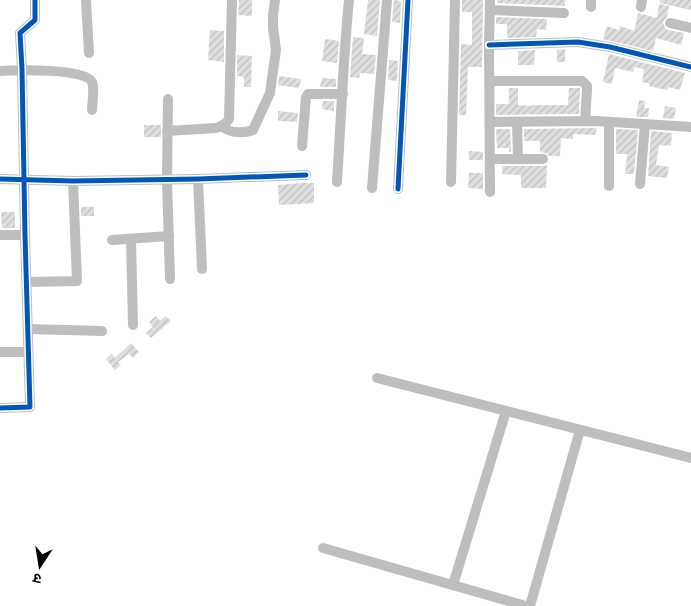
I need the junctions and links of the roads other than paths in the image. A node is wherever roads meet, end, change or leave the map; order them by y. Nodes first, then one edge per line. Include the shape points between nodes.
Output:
1 (34, 0) edge
2 (86, 0) edge
3 (232, 0) edge
4 (275, 0) edge
5 (349, 0) edge
6 (387, 0) edge
7 (408, 0) edge
8 (455, 0) edge
9 (490, 5) edge
10 (564, 13) dead end
11 (670, 23) dead end
12 (691, 28) edge
13 (489, 45) junction
14 (89, 53) dead end
15 (691, 66) edge
16 (22, 70) junction
17 (0, 71) edge
18 (490, 81) junction
19 (343, 94) junction
20 (168, 100) dead end
21 (92, 110) dead end
22 (585, 121) junction
23 (490, 122) junction
24 (516, 122) junction
25 (609, 122) junction
26 (645, 124) junction
27 (222, 126) junction
28 (691, 127) edge
29 (167, 131) junction
30 (302, 146) dead end
31 (490, 159) junction
32 (518, 159) junction
33 (543, 159) dead end
34 (306, 174) dead end
35 (0, 179) edge
36 (24, 179) junction
37 (198, 179) junction
38 (167, 180) junction
39 (73, 181) junction
40 (336, 182) dead end
41 (451, 182) dead end
42 (640, 184) dead end
43 (609, 186) dead end
44 (372, 188) dead end
45 (398, 188) dead end
46 (490, 192) dead end
47 (0, 235) edge
48 (24, 235) junction
49 (169, 236) junction
50 (131, 239) junction
51 (112, 240) dead end
52 (202, 269) dead end
53 (170, 279) dead end
54 (27, 282) junction
55 (133, 325) dead end
56 (28, 329) junction
57 (102, 330) dead end
58 (0, 352) edge
59 (28, 352) junction
60 (377, 378) dead end
61 (0, 408) edge
62 (506, 410) junction
63 (580, 430) junction
64 (691, 458) edge
65 (323, 548) dead end
66 (454, 585) junction
67 (528, 606) edge

1 - 16 street via 35,20 20,33
2 - 14 street
3 - 27 street via 229,119
4 - 27 street via 273,27 276,50 270,92 265,104 250,132 232,132
5 - 19 street
6 - 44 street
7 - 45 street
8 - 41 street
9 - 10 street
9 - 13 street
11 - 12 street
13 - 15 street via 578,42
13 - 18 street
16 - 17 street
16 - 21 street via 75,73 89,78 93,87
16 - 36 street
18 - 22 street via 582,81 587,86
18 - 23 street
19 - 30 street via 308,94
19 - 40 street
20 - 29 street
22 - 24 street
22 - 25 street
23 - 24 street
23 - 31 street
24 - 32 street
25 - 26 street
25 - 43 street
26 - 28 street
26 - 42 street
27 - 29 street
29 - 38 street
31 - 32 street
31 - 46 street
32 - 33 street
34 - 37 street
35 - 36 street
36 - 39 street
36 - 48 street
37 - 38 street
37 - 52 street
38 - 39 street
38 - 49 street
39 - 54 street via 77,281
47 - 48 street
48 - 54 street
49 - 50 street
49 - 53 street
50 - 51 street
50 - 55 street
54 - 56 street
56 - 57 street
56 - 59 street
58 - 59 street
59 - 61 street via 30,407
60 - 62 street
62 - 63 street
62 - 66 street
63 - 64 street
63 - 67 street
65 - 66 street
66 - 67 street

